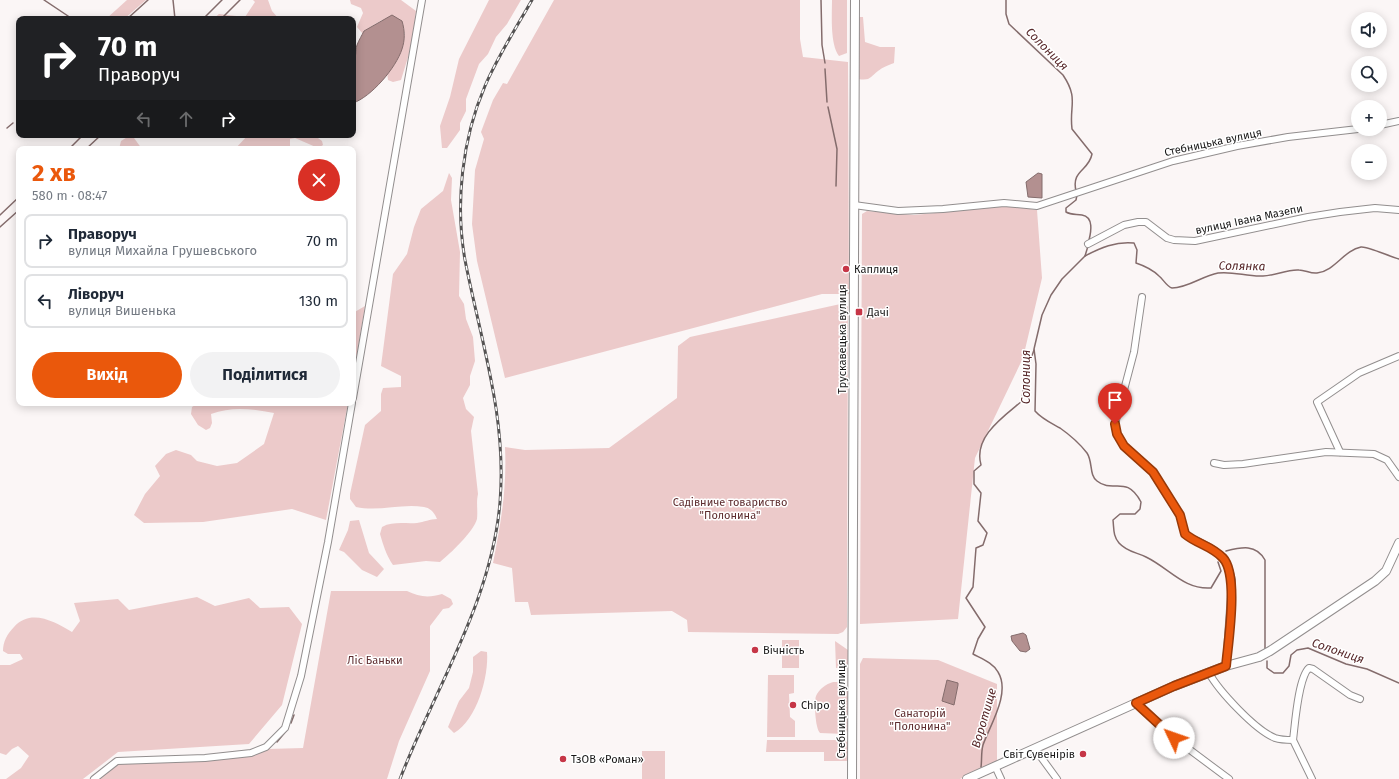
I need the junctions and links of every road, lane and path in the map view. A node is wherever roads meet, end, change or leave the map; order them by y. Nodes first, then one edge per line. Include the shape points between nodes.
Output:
1 (422, 0) edge
2 (855, 0) edge
3 (1399, 121) edge
4 (1387, 124) edge
5 (1351, 130) edge
6 (854, 205) junction
7 (1399, 210) edge
8 (1088, 244) dead end
9 (1142, 297) dead end
10 (1399, 356) edge
11 (356, 381) edge
12 (351, 406) edge
13 (1340, 452) junction
14 (1214, 463) dead end
15 (1399, 476) edge
16 (1399, 543) edge
17 (852, 638) joint
18 (1226, 666) junction
19 (1208, 673) junction
20 (1360, 699) dead end
21 (1136, 703) junction
22 (1293, 740) junction
23 (1035, 749) junction
24 (995, 766) junction
25 (94, 779) edge
26 (852, 779) edge
27 (967, 779) edge
28 (1001, 779) edge
29 (1057, 779) edge
30 (1229, 779) edge
31 (1312, 779) edge

1 - 11 street
2 - 6 street, Трускавецька вулиця
3 - 4 street
5 - 6 street, Стебницька вулиця via 1288,137 1173,161 1032,206 1004,203 898,211
6 - 17 street, Трускавецька вулиця
7 - 8 street, вулиця Івана Мазепи via 1375,208 1308,217 1195,241 1167,238 1146,222 1138,222
9 - 18 street via 1134,352 1115,424 1116,429 1128,451 1153,472 1180,515 1185,534 1210,547 1224,559 1229,569 1232,580
10 - 13 street via 1359,373 1317,402
12 - 25 street via 301,676 284,728 266,747 251,753 117,762
13 - 14 street via 1243,464
13 - 15 street via 1379,455 1387,460
16 - 18 street via 1386,571 1375,581 1270,651 1259,657
17 - 26 street, Стебницька вулиця
18 - 19 street
19 - 21 street
19 - 22 street via 1261,729 1276,738
20 - 22 street via 1309,668 1303,679 1296,707
21 - 23 street
21 - 30 street via 1174,738
22 - 31 street
23 - 24 street
23 - 29 street
24 - 27 street
24 - 28 street

